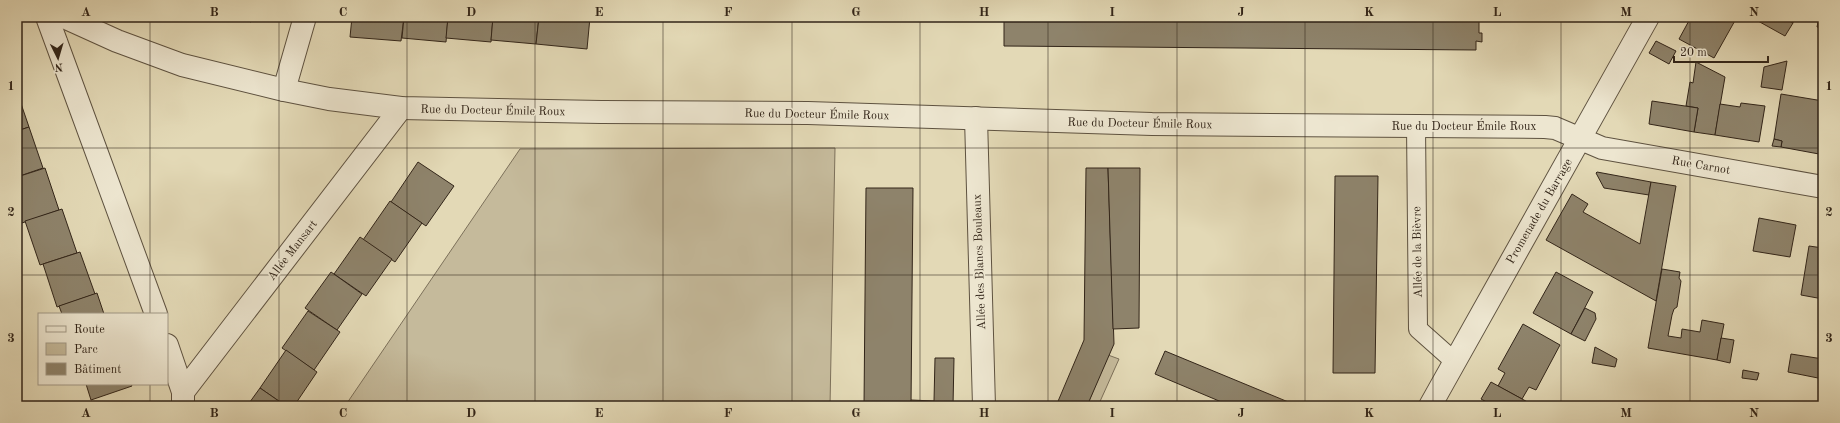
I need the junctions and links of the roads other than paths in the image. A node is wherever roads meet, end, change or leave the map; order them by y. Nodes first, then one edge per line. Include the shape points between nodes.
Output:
1 (47, 17) edge
2 (64, 17) edge
3 (305, 17) edge
4 (1648, 17) edge
5 (284, 90) junction
6 (401, 108) junction
7 (976, 118) junction
8 (1416, 126) junction
9 (1581, 138) junction
10 (1823, 187) edge
11 (156, 313) edge
12 (168, 348) edge
13 (1454, 361) junction
14 (183, 399) edge
15 (984, 406) edge
16 (1430, 406) edge

1 - 11 street
2 - 5 street, Rue du Docteur Émile Roux via 117,42 182,65
3 - 5 street
4 - 9 street, Promenade du Barrage
5 - 6 street, Rue du Docteur Émile Roux via 329,99
6 - 7 street, Rue du Docteur Émile Roux via 808,113
6 - 14 street, Allée Mansart
7 - 8 street, Rue du Docteur Émile Roux via 1152,124
7 - 15 street, Allée des Blancs Bouleaux
8 - 9 street, Rue du Docteur Émile Roux via 1545,127
8 - 13 lane, Allée de la Bièvre via 1418,329
9 - 10 street, Rue Carnot via 1602,148
9 - 13 street, Promenade du Barrage
12 - 14 street, Allée Mansart
13 - 16 street, Promenade du Barrage

